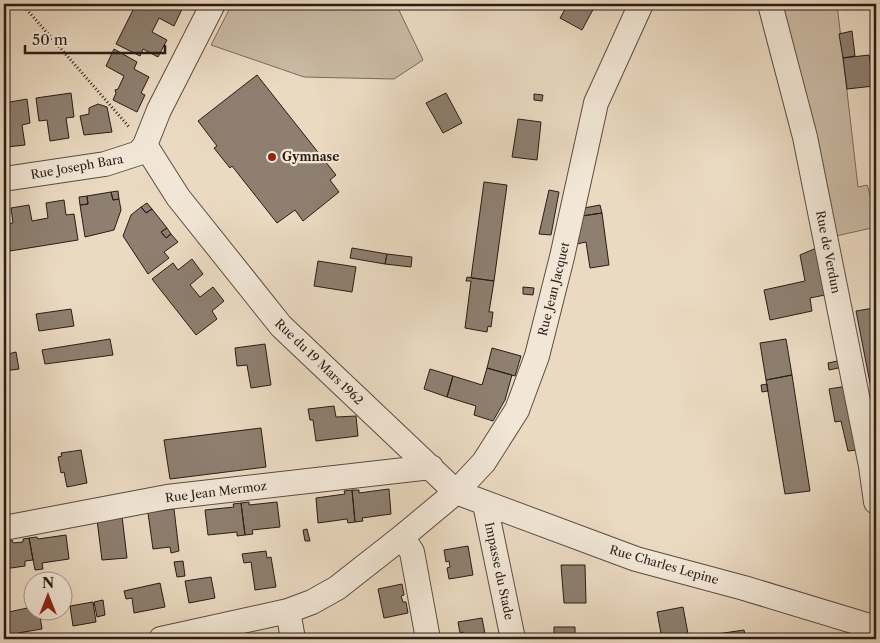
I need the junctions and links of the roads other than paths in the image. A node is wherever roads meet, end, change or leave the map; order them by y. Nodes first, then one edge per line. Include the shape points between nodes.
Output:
1 (213, 4) edge
2 (641, 4) edge
3 (770, 4) edge
4 (145, 145) junction
5 (4, 179) edge
6 (431, 467) junction
7 (456, 492) junction
8 (876, 502) edge
9 (485, 504) junction
10 (4, 528) edge
11 (402, 537) junction
12 (288, 611) junction
13 (876, 628) edge
14 (168, 638) edge
15 (293, 639) edge
16 (428, 639) edge
17 (513, 639) edge

1 - 4 street
2 - 7 street, Rue Jean Jacquet via 596,103 562,257 529,379 516,410 495,445
3 - 8 street, Rue de Verdun via 805,137
4 - 5 street, Rue Joseph Bara via 130,158
4 - 6 street, Rue du 19 Mars 1962 via 178,197 281,326
6 - 7 street, Rue du 19 Mars 1962
6 - 10 street, Rue Jean Mermoz via 167,498
7 - 9 street, Rue Charles Lepine
7 - 11 street, Rue Jean Jacquet
9 - 13 street, Rue Charles Lepine via 636,559
9 - 17 street, Impasse du Stade
11 - 12 street, Rue Jean Jacquet via 337,588
11 - 16 street via 412,552
12 - 14 street, Rue Jean Jacquet
12 - 15 street

